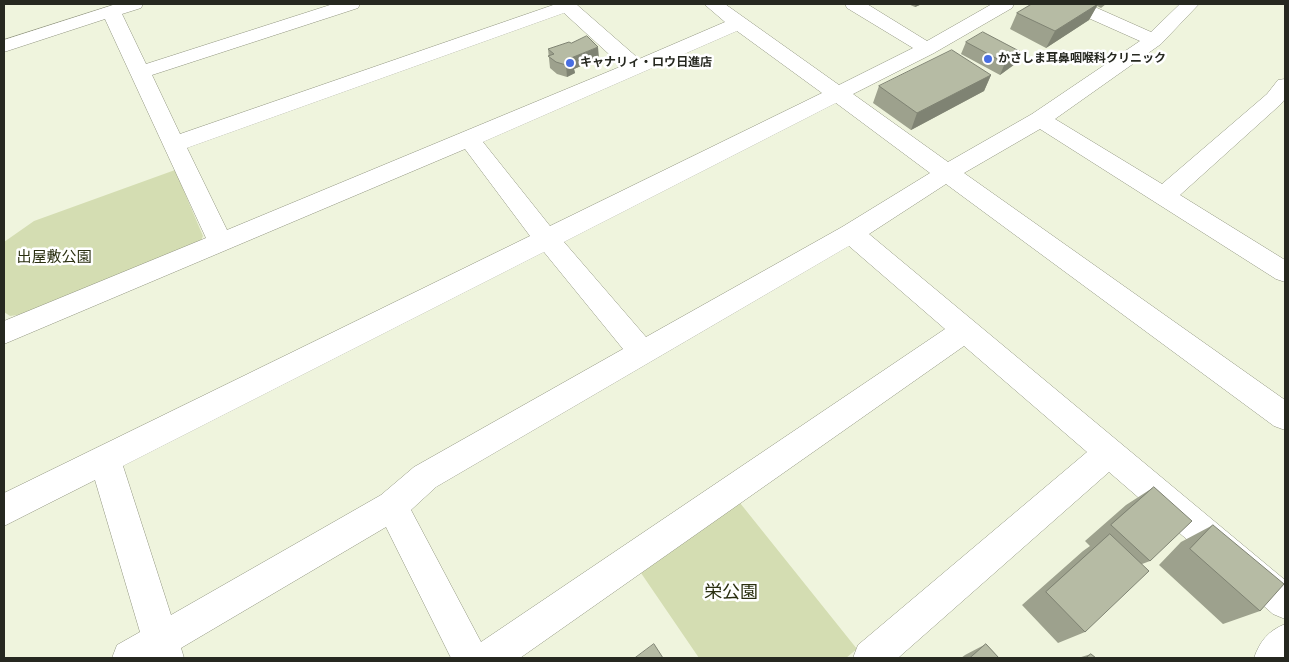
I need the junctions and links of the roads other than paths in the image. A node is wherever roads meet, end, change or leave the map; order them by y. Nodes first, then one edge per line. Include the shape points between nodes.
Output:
1 (134, 4) edge
2 (351, 4) edge
3 (714, 4) edge
4 (854, 4) edge
5 (1005, 4) edge
6 (1073, 4) edge
7 (1190, 4) edge
8 (566, 5) edge
9 (111, 10) junction
10 (739, 24) junction
11 (1154, 40) junction
12 (4, 46) edge
13 (927, 49) junction
14 (636, 67) junction
15 (141, 72) junction
16 (1285, 85) edge
17 (839, 93) junction
18 (1040, 119) junction
19 (469, 139) junction
20 (175, 144) junction
21 (947, 173) junction
22 (1164, 196) junction
23 (851, 233) junction
24 (546, 240) junction
25 (220, 242) junction
26 (1285, 272) edge
27 (965, 330) junction
28 (4, 333) edge
29 (642, 352) junction
30 (1285, 417) edge
31 (1110, 452) junction
32 (105, 460) junction
33 (392, 506) junction
34 (4, 510) edge
35 (1285, 602) edge
36 (1285, 642) edge
37 (164, 649) edge
38 (130, 658) edge
39 (470, 658) edge
40 (489, 658) edge
41 (871, 658) edge
42 (1272, 658) edge

1 - 9 street
2 - 15 street
3 - 10 street
4 - 13 street
5 - 13 street
6 - 11 street
7 - 11 street
8 - 14 street
8 - 20 street
9 - 12 street
9 - 15 street
10 - 14 street
10 - 17 street
11 - 18 street
13 - 17 street
14 - 19 street
15 - 20 street
16 - 22 street via 1274,99
17 - 21 street
17 - 24 street
18 - 21 street
18 - 22 street
19 - 24 street
19 - 25 street
20 - 25 street
21 - 23 street
21 - 30 street
22 - 26 street
23 - 27 street
23 - 29 street
24 - 29 street
24 - 32 street
25 - 28 street
27 - 31 street
27 - 40 street
29 - 33 street via 426,478
31 - 35 street
31 - 41 street
32 - 34 street
32 - 37 street
33 - 37 street
33 - 39 street
36 - 42 street
37 - 38 street

